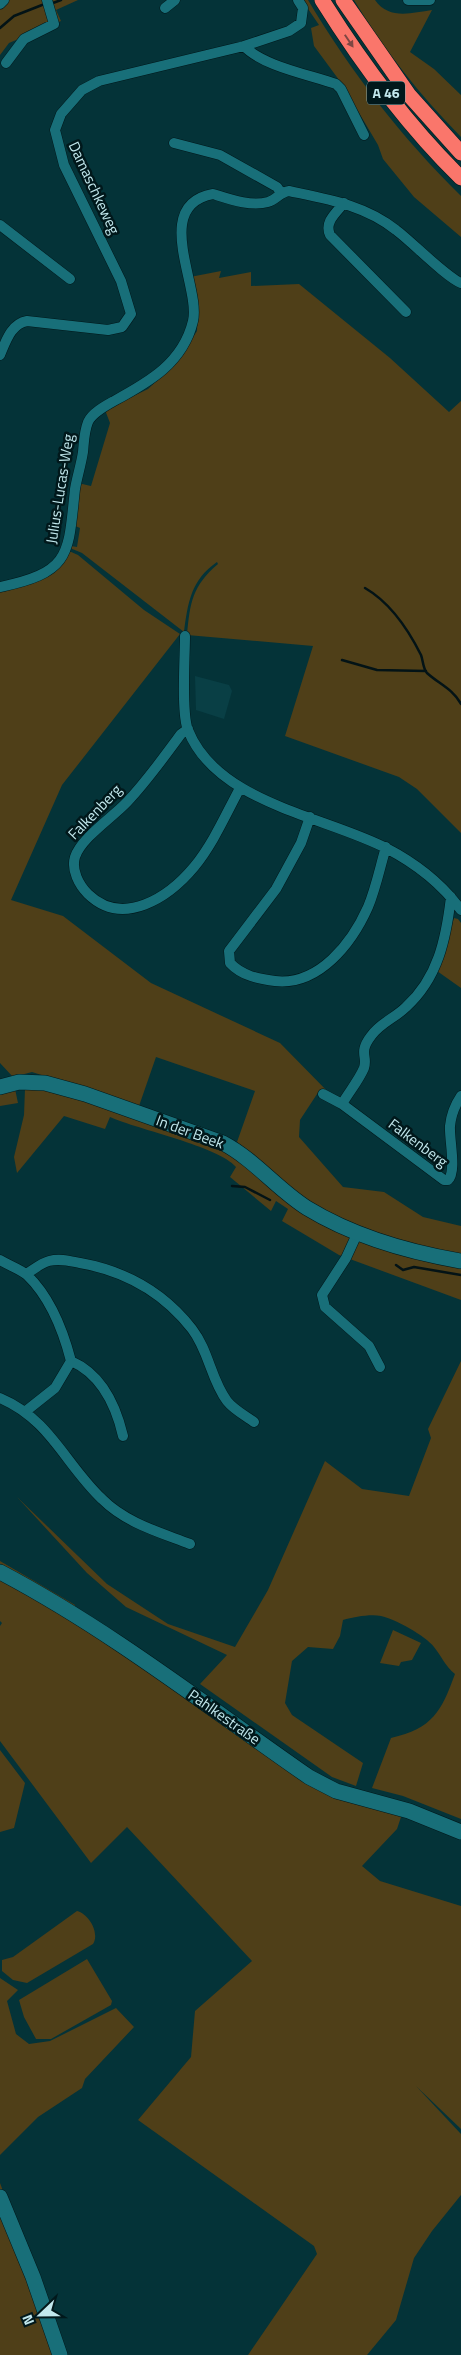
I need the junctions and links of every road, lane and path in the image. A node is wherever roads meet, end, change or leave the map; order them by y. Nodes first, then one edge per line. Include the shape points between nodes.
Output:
1 (4, 0) edge
2 (47, 0) edge
3 (175, 0) edge
4 (298, 0) edge
5 (322, 0) edge
6 (343, 0) edge
7 (408, 0) edge
8 (430, 0) edge
9 (0, 4) edge
10 (165, 8) dead end
11 (244, 46) junction
12 (6, 63) dead end
13 (364, 135) dead end
14 (174, 142) dead end
15 (461, 153) edge
16 (461, 178) edge
17 (281, 194) junction
18 (344, 202) junction
19 (0, 225) edge
20 (70, 279) dead end
21 (461, 283) edge
22 (406, 312) dead end
23 (0, 354) edge
24 (0, 587) edge
25 (185, 636) dead end
26 (188, 729) junction
27 (240, 788) junction
28 (310, 817) junction
29 (386, 847) junction
30 (452, 897) junction
31 (461, 910) edge
32 (0, 1087) edge
33 (323, 1094) dead end
34 (461, 1096) edge
35 (342, 1104) junction
36 (357, 1234) junction
37 (0, 1260) edge
38 (461, 1261) edge
39 (26, 1274) junction
40 (71, 1361) junction
41 (380, 1367) dead end
42 (0, 1398) edge
43 (26, 1411) junction
44 (254, 1422) dead end
45 (123, 1436) dead end
46 (190, 1544) dead end
47 (0, 1572) edge
48 (461, 1832) edge
49 (0, 2197) edge
50 (60, 2355) edge

1 - 9 street
2 - 12 street via 54,24 24,39
3 - 10 street
4 - 11 street, Damaschkeweg via 304,15 296,28
5 -> 16 highway, A 46 via 370,72
6 - 15 highway, A 46 via 409,95
7 - 8 street
11 - 13 street via 271,62 336,84
11 - 23 street, Damaschkeweg via 99,81 82,90 66,106 55,130 59,152 121,280 131,314 122,327 108,330 20,322
14 - 17 street via 220,155 277,187
17 - 18 street, Julius-Lucas-Weg via 289,191
17 - 24 street, Julius-Lucas-Weg via 259,203 207,195 187,211 181,228 184,264 195,310 189,336 177,356 152,380 90,418 75,487 71,534 63,556 38,576
18 - 21 street, Julius-Lucas-Weg via 395,229
18 - 22 street via 328,223 330,235
19 - 20 street
25 - 26 street
26 - 27 street via 212,765
26 - 27 street, Falkenberg via 127,802 77,852 74,869 86,892 102,905 117,910 137,907 170,890 195,866
27 - 28 street
28 - 29 street
28 - 29 street via 301,843 276,889 229,950 230,963 244,974 292,982 309,977 332,958 346,944 368,906
29 - 30 street via 416,866
30 - 31 street
30 - 35 street via 444,945 435,968 415,999 375,1030 363,1049 365,1066
32 - 36 street, In der Beek via 19,1082 45,1083 223,1143 240,1152 307,1207
33 - 35 street, Falkenberg
34 - 35 street, Falkenberg via 450,1122 452,1174 448,1180 439,1178
36 - 38 street, In der Beek
36 - 41 street via 323,1293 322,1301 369,1346
37 - 39 street
39 - 40 street via 55,1314
39 - 44 street via 48,1261 62,1260 121,1274 146,1287 193,1330 221,1392 229,1403
40 - 43 street via 55,1388
40 - 45 street via 81,1365 100,1383 119,1418
42 - 43 street
43 - 46 street via 41,1424 82,1477 116,1512 134,1523
47 - 48 street, Pahlkestraße via 134,1652 309,1777 336,1791 409,1811
49 - 50 street

